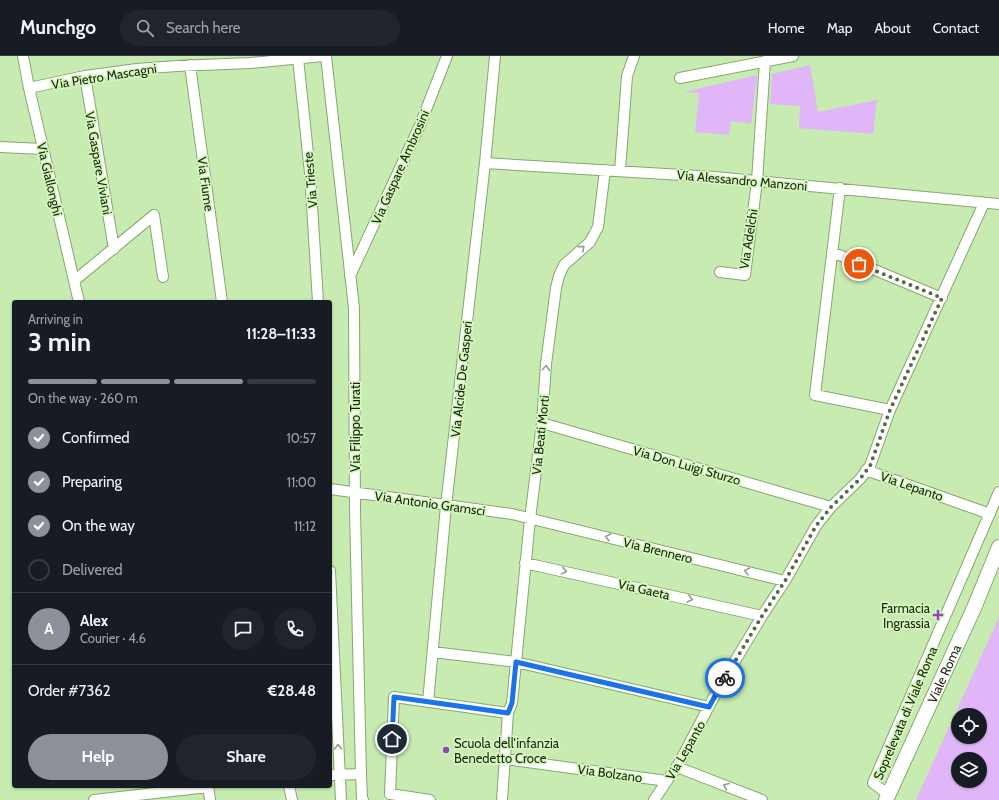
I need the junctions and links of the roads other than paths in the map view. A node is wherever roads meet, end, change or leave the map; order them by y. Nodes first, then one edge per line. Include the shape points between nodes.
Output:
1 (23, 56) edge
2 (323, 56) edge
3 (326, 56) edge
4 (447, 56) edge
5 (495, 56) edge
6 (634, 56) edge
7 (793, 56) edge
8 (298, 58) junction
9 (213, 60) edge
10 (765, 61) junction
11 (190, 65) junction
12 (85, 76) junction
13 (680, 78) dead end
14 (29, 88) junction
15 (0, 147) edge
16 (43, 149) junction
17 (485, 163) junction
18 (605, 170) junction
19 (620, 171) junction
20 (757, 181) junction
21 (840, 188) junction
22 (984, 203) junction
23 (999, 204) edge
24 (114, 250) junction
25 (832, 252) junction
26 (720, 272) dead end
27 (350, 276) junction
28 (163, 277) dead end
29 (74, 282) junction
30 (942, 298) junction
31 (78, 300) edge
32 (222, 300) edge
33 (318, 300) edge
34 (890, 410) junction
35 (542, 423) junction
36 (866, 470) junction
37 (332, 489) edge
38 (999, 492) edge
39 (356, 493) junction
40 (446, 506) junction
41 (831, 507) junction
42 (990, 514) junction
43 (530, 518) junction
44 (999, 548) edge
45 (525, 563) junction
46 (785, 581) junction
47 (762, 616) junction
48 (433, 652) junction
49 (516, 662) junction
50 (332, 673) edge
51 (428, 702) junction
52 (709, 707) junction
53 (508, 713) junction
54 (505, 759) junction
55 (677, 767) junction
56 (361, 774) junction
57 (334, 775) edge
58 (667, 781) junction
59 (190, 788) edge
60 (208, 788) edge
61 (289, 788) edge
62 (138, 794) edge
63 (888, 797) edge
64 (94, 800) edge
65 (210, 800) edge
66 (292, 800) edge
67 (340, 800) edge
68 (363, 800) edge
69 (430, 800) edge
70 (502, 800) edge
71 (654, 800) edge
72 (762, 800) edge

1 - 14 street, Via Giallonghi
2 - 8 street, Via Pietro Mascagni
3 - 27 street, Via Filippo Turati
4 - 27 street, Via Gaspare Ambrosini via 420,125
5 - 17 street, Via Alcide De Gasperi
6 - 19 street via 627,76
7 - 10 street
8 - 9 street, Via Pietro Mascagni via 251,64
8 - 33 street, Via Trieste via 311,180
9 - 11 street, Via Pietro Mascagni
10 - 13 street
10 - 20 street
11 - 12 street, Via Pietro Mascagni
11 - 32 street, Via Fiume
12 - 14 street, Via Pietro Mascagni
12 - 24 street, Via Gaspare Viviani
14 - 16 street, Via Giallonghi
15 - 16 street
16 - 29 street, Via Giallonghi
17 - 18 street, Via Alessandro Manzoni
17 - 40 street, Via Alcide De Gasperi
18 - 19 street, Via Alessandro Manzoni
35 -> 18 street, Via Beati Morti via 546,364 559,276 569,260 590,242 598,227
19 - 20 street, Via Alessandro Manzoni
20 - 21 street, Via Alessandro Manzoni
20 - 26 street, Via Adelchi via 745,275
21 - 22 street, Via Alessandro Manzoni
21 - 25 street
22 - 23 street, Via Alessandro Manzoni
22 - 30 street
24 - 28 street via 154,215
24 - 29 street
25 - 30 street
25 - 34 street via 815,395
27 - 39 street, Via Filippo Turati via 354,308
29 - 31 street, Via Giallonghi
30 - 34 street
34 - 36 street via 870,466
35 - 41 street, Via Don Luigi Sturzo
35 - 43 street, Via Beati Morti
36 - 41 street, Via Lepanto
36 - 42 street, Via Lepanto
37 - 39 street, Via Antonio Gramsci
38 - 42 street, Soprelevata di Viale Roma
39 - 40 street, Via Antonio Gramsci
39 - 56 street, Via Filippo Turati
40 - 43 street, Via Antonio Gramsci
40 - 48 street, Via Alcide De Gasperi
41 - 46 street, Via Lepanto via 816,526
42 - 63 street, Soprelevata di Viale Roma via 874,783
43 - 45 street, Via Beati Morti
46 -> 43 street, Via Brennero
44 - 63 main road, Viale Roma
45 -> 47 street, Via Gaeta
45 - 49 street, Via Beati Morti
46 - 47 street, Via Lepanto
47 - 52 street, Via Lepanto
48 - 49 street
48 - 51 street, Via Alcide De Gasperi
49 - 52 street
49 - 53 street, Via Beati Morti via 512,703
57 -> 50 street
51 - 53 street
51 - 69 street via 394,697 390,794
52 - 55 street, Via Lepanto
53 - 54 street, Via Beati Morti
54 - 58 street, Via Bolzano
54 - 70 street, Via Beati Morti
55 - 58 street, Via Lepanto
72 -> 55 street
56 - 57 street
56 - 68 street, Via Filippo Turati
57 - 67 street
58 - 71 street, Via Lepanto
59 - 62 street
60 - 65 street
61 - 66 street
62 - 64 street

